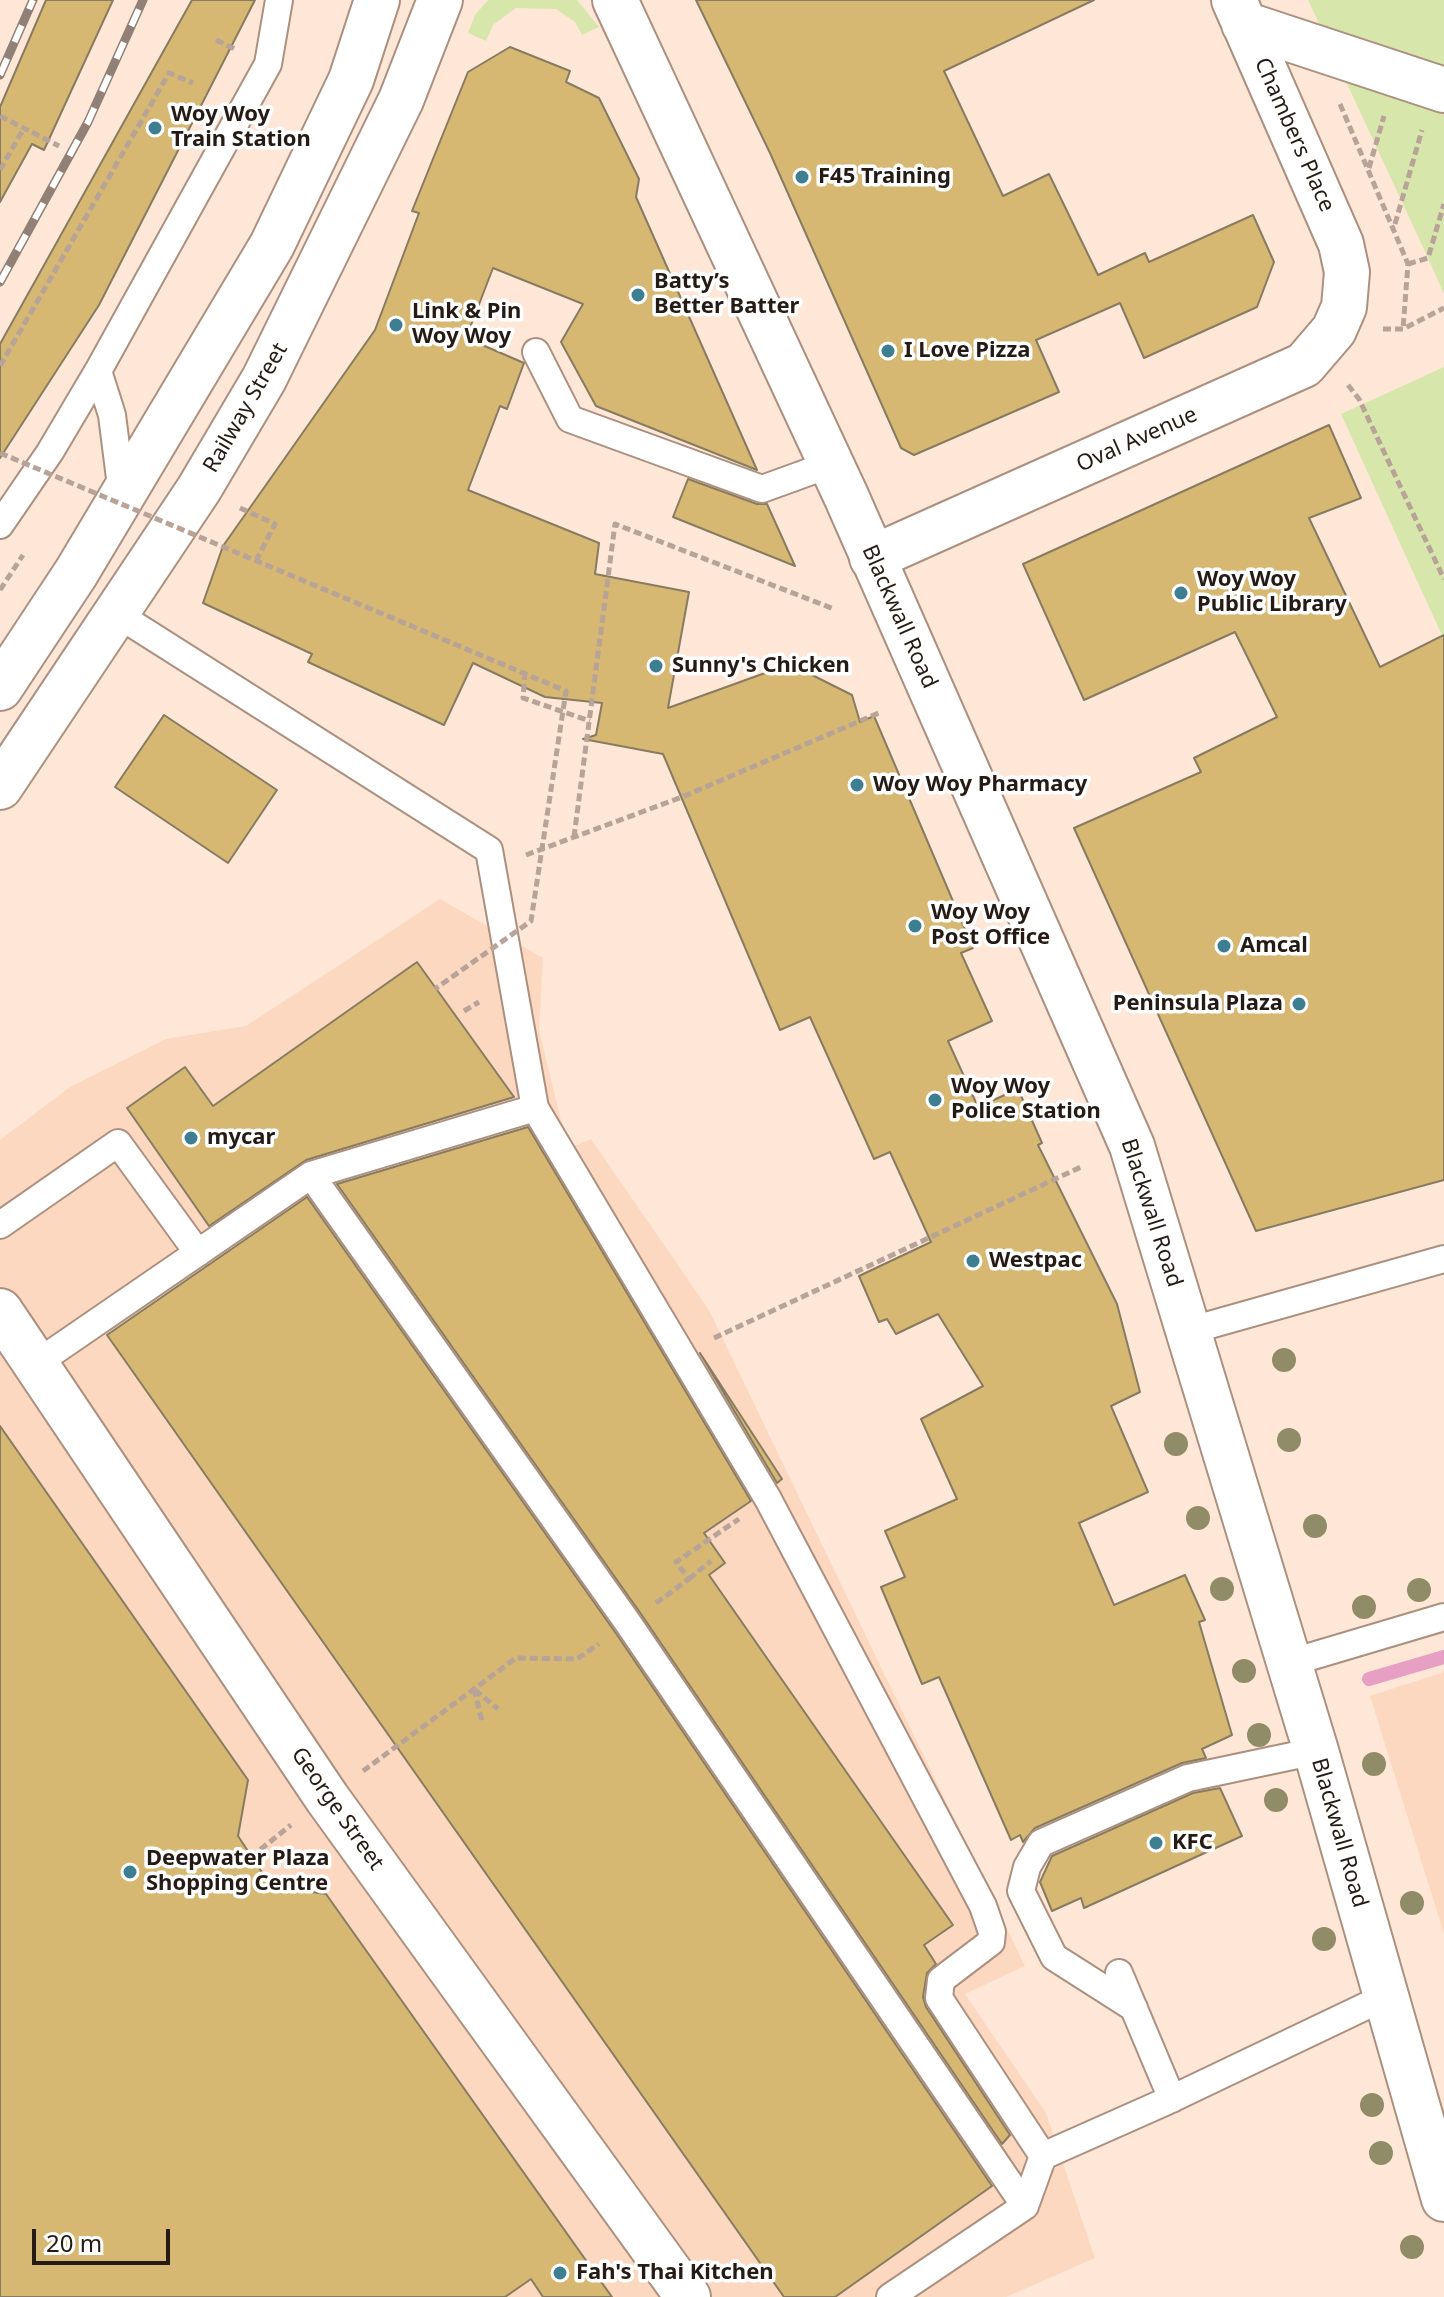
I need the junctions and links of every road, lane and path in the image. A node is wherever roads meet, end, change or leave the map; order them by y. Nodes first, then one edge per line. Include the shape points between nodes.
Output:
1 (279, 0) edge
2 (377, 0) edge
3 (619, 3) edge
4 (442, 4) edge
5 (1239, 12) edge
6 (1315, 47) junction
7 (193, 83) dead end
8 (1439, 89) edge
9 (0, 116) edge
10 (24, 128) junction
11 (59, 146) dead end
12 (0, 170) edge
13 (1444, 204) edge
14 (1394, 225) junction
15 (1408, 264) junction
16 (1444, 308) edge
17 (1403, 329) junction
18 (1328, 339) junction
19 (536, 352) dead end
20 (0, 366) edge
21 (98, 371) junction
22 (0, 453) edge
23 (831, 464) junction
24 (122, 494) junction
25 (239, 508) dead end
26 (0, 525) edge
27 (872, 558) junction
28 (257, 559) junction
29 (1444, 579) edge
30 (834, 609) dead end
31 (117, 614) junction
32 (525, 672) junction
33 (0, 688) edge
34 (881, 712) dead end
35 (590, 721) junction
36 (0, 787) edge
37 (574, 837) junction
38 (493, 868) junction
39 (435, 989) dead end
40 (535, 1108) junction
41 (1081, 1167) dead end
42 (311, 1175) junction
43 (0, 1225) edge
44 (198, 1253) junction
45 (1444, 1259) edge
46 (0, 1311) edge
47 (1188, 1331) junction
48 (685, 1354) junction
49 (37, 1363) junction
50 (768, 1499) junction
51 (711, 1561) dead end
52 (689, 1579) junction
53 (1444, 1617) edge
54 (628, 1623) junction
55 (1289, 1663) junction
56 (474, 1689) junction
57 (498, 1709) dead end
58 (482, 1721) dead end
59 (1316, 1751) junction
60 (327, 1798) junction
61 (251, 1857) dead end
62 (1119, 1973) dead end
63 (1385, 1997) junction
64 (1134, 2008) junction
65 (1172, 2099) junction
66 (1043, 2156) junction
67 (1444, 2199) edge
68 (1025, 2206) junction
69 (688, 2297) edge
70 (890, 2297) edge

1 - 21 lane via 268,64
2 - 24 street via 351,80 272,245
3 - 23 street, Blackwall Road
4 - 31 street, Railway Street via 271,366
5 - 6 street
5 - 18 street, Chambers Place via 1329,209 1347,272 1344,307
6 - 8 street
6 - 14 path
7 - 20 path via 169,73
8 - 14 path
9 - 10 path
10 - 11 path
10 - 12 path
13 - 15 path via 1428,258
14 - 15 path
15 - 17 path
16 - 17 path
17 - 18 path
18 - 27 street, Oval Avenue via 1304,365
18 - 29 path
19 - 23 lane via 570,419 762,489
21 - 24 lane via 112,415
21 - 26 lane
22 - 28 path, bridge
23 - 27 street, Blackwall Road
24 - 33 street
25 - 28 path via 275,524
27 - 47 street, Blackwall Road via 1132,1146
28 - 32 path, bridge
30 - 35 path via 615,524
31 - 36 street, Railway Street
31 - 38 lane via 489,850
32 - 35 path via 523,698
32 - 39 path, bridge via 566,691 531,921
34 - 37 path
35 - 37 path
37 - 38 path
38 - 40 lane
40 - 42 lane
40 - 48 lane
41 - 48 path
42 - 44 lane
42 - 54 lane
43 - 44 lane via 118,1143
44 - 49 lane
45 - 47 lane
46 - 49 street, George Street
47 - 55 street, Blackwall Road
48 - 50 lane
49 - 60 street, George Street
50 - 52 path via 676,1562
50 - 66 lane via 989,1920 991,1942 941,1980 939,1998
51 - 52 path
52 - 54 path
53 - 55 lane
54 - 56 path via 577,1659 516,1658
54 - 68 lane
55 - 59 street, Blackwall Road
56 - 57 path
56 - 58 path
56 - 60 path
59 - 63 street, Blackwall Road
59 - 64 lane via 1188,1778 1041,1843 1021,1891 1054,1957
60 - 61 path
60 - 69 street, George Street
62 - 64 lane
63 - 65 lane
63 - 67 street, Blackwall Road
64 - 65 lane
65 - 66 lane
66 - 68 lane
68 - 70 lane

